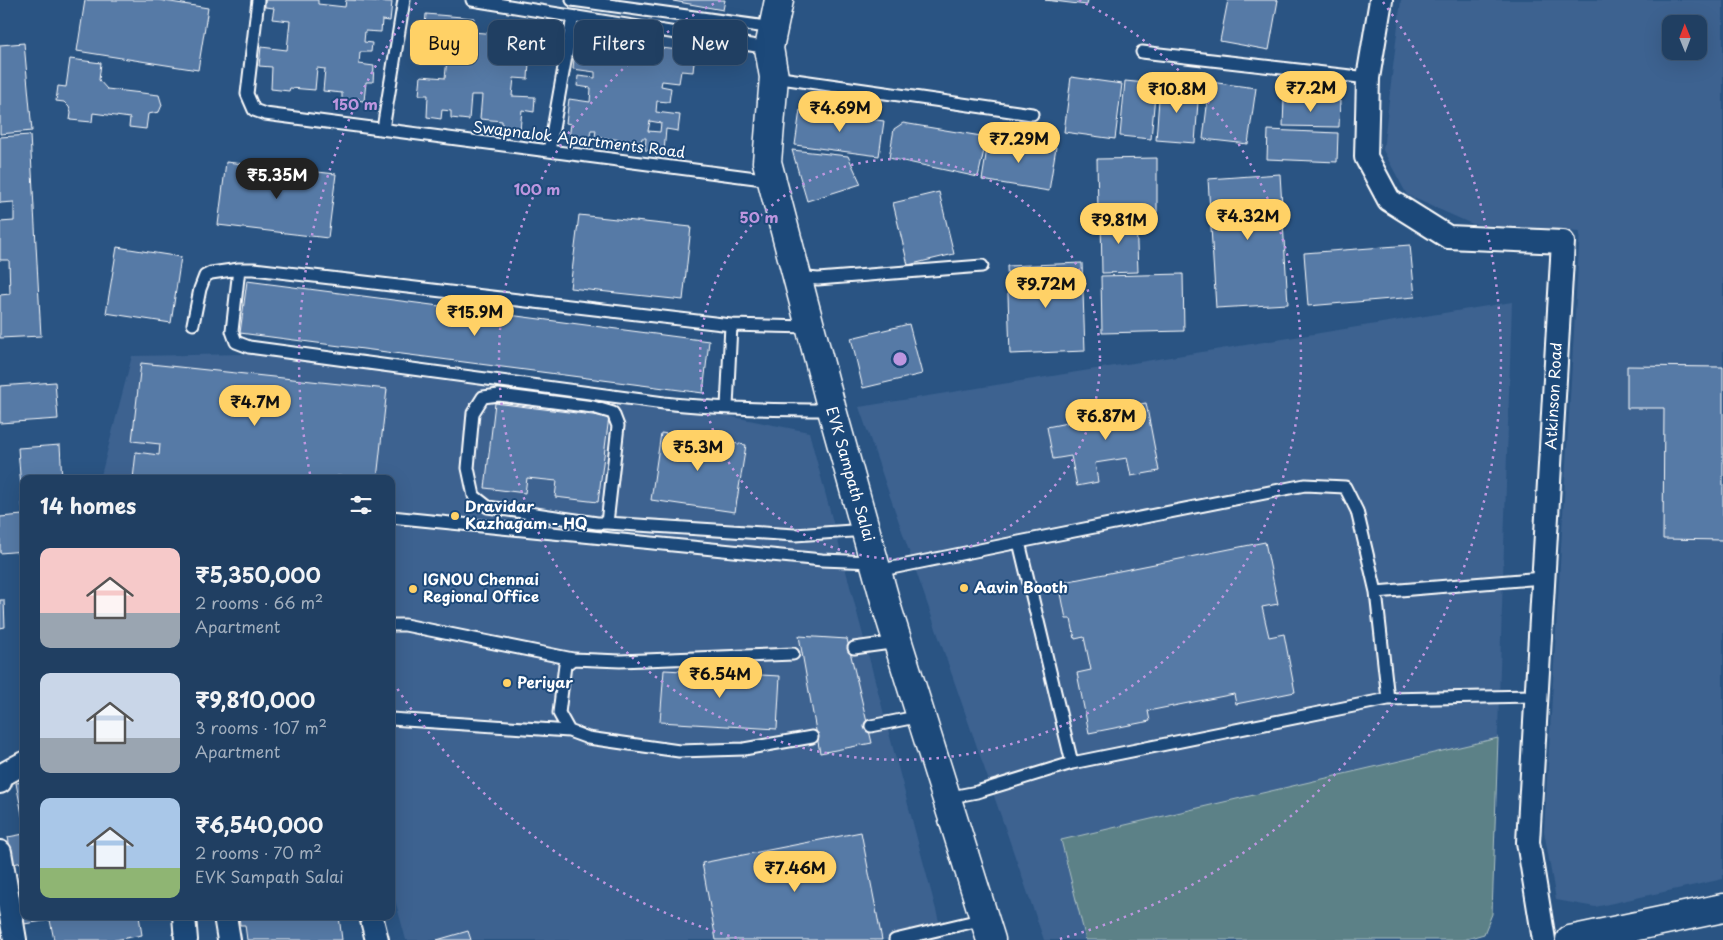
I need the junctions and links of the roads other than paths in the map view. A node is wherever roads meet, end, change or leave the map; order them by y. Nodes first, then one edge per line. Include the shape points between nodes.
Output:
1 (258, 0) edge
2 (404, 0) edge
3 (472, 0) edge
4 (572, 0) edge
5 (780, 0) edge
6 (1381, 0) edge
7 (574, 16) junction
8 (771, 38) junction
9 (1142, 52) dead end
10 (774, 77) junction
11 (1368, 78) junction
12 (1032, 114) dead end
13 (382, 129) junction
14 (549, 151) junction
15 (771, 180) junction
16 (982, 266) dead end
17 (239, 269) junction
18 (798, 277) junction
19 (194, 324) dead end
20 (731, 325) junction
21 (811, 328) junction
22 (727, 407) junction
23 (832, 410) junction
24 (395, 517) edge
25 (607, 523) junction
26 (866, 530) junction
27 (1019, 542) junction
28 (876, 566) junction
29 (1543, 578) junction
30 (1376, 592) junction
31 (395, 625) edge
32 (898, 642) junction
33 (854, 648) dead end
34 (793, 654) dead end
35 (573, 659) junction
36 (1537, 696) junction
37 (1388, 700) junction
38 (921, 716) junction
39 (395, 719) edge
40 (871, 726) dead end
41 (569, 731) junction
42 (812, 737) dead end
43 (1072, 764) junction
44 (20, 765) edge
45 (0, 782) edge
46 (946, 798) junction
47 (0, 852) edge
48 (1723, 908) edge
49 (184, 920) edge
50 (226, 920) edge
51 (372, 920) edge
52 (987, 929) edge
53 (15, 940) edge
54 (186, 940) edge
55 (229, 940) edge
56 (377, 940) edge
57 (895, 940) edge
58 (1544, 940) edge
59 (1570, 940) edge

1 - 13 lane, Swapnalok Apartments Road via 247,94 254,110
2 - 13 lane
3 - 7 lane
4 - 8 lane
5 - 8 street, EVK Sampath Salai
6 - 11 street, Atkinson Road
7 - 8 lane
7 - 14 lane
8 - 10 street, EVK Sampath Salai
9 - 11 lane
10 - 12 lane
10 - 15 street, EVK Sampath Salai via 767,162
11 - 29 street, Atkinson Road via 1366,157 1389,200 1448,238 1563,242
13 - 14 lane, Swapnalok Apartments Road
14 - 15 lane, Swapnalok Apartments Road
15 - 18 street, EVK Sampath Salai
16 - 18 lane via 818,279
17 - 19 lane via 205,276
17 - 20 lane via 254,268
17 - 22 lane via 232,330 236,342 249,347 664,403
18 - 21 street, EVK Sampath Salai
20 - 21 lane
20 - 22 lane
21 - 23 street, EVK Sampath Salai
22 - 23 lane
23 - 26 street, EVK Sampath Salai
24 - 28 lane
25 - 25 lane via 488,507 474,496 468,468 474,413 483,398 499,394 612,412 618,426
25 - 26 lane via 794,535
26 - 28 street, EVK Sampath Salai
27 - 28 lane
27 - 30 lane via 1306,485 1345,488 1357,511
27 - 43 lane
28 - 32 street, EVK Sampath Salai
29 - 30 lane
29 - 36 street, Atkinson Road
30 - 37 lane
31 - 35 lane
32 - 33 lane
32 - 38 street, EVK Sampath Salai
34 - 35 lane via 620,661
35 - 41 lane via 565,665 559,713
36 - 37 lane
36 - 58 street, Atkinson Road via 1528,842
37 - 43 lane
38 - 40 lane
38 - 46 street, EVK Sampath Salai
39 - 41 lane
41 - 42 lane via 588,738 679,751 744,749
43 - 46 lane
44 - 45 street via 2,775
46 - 52 street, EVK Sampath Salai
47 - 53 street
48 - 59 street
49 - 54 street
50 - 55 street
51 - 56 street
52 - 57 lane

